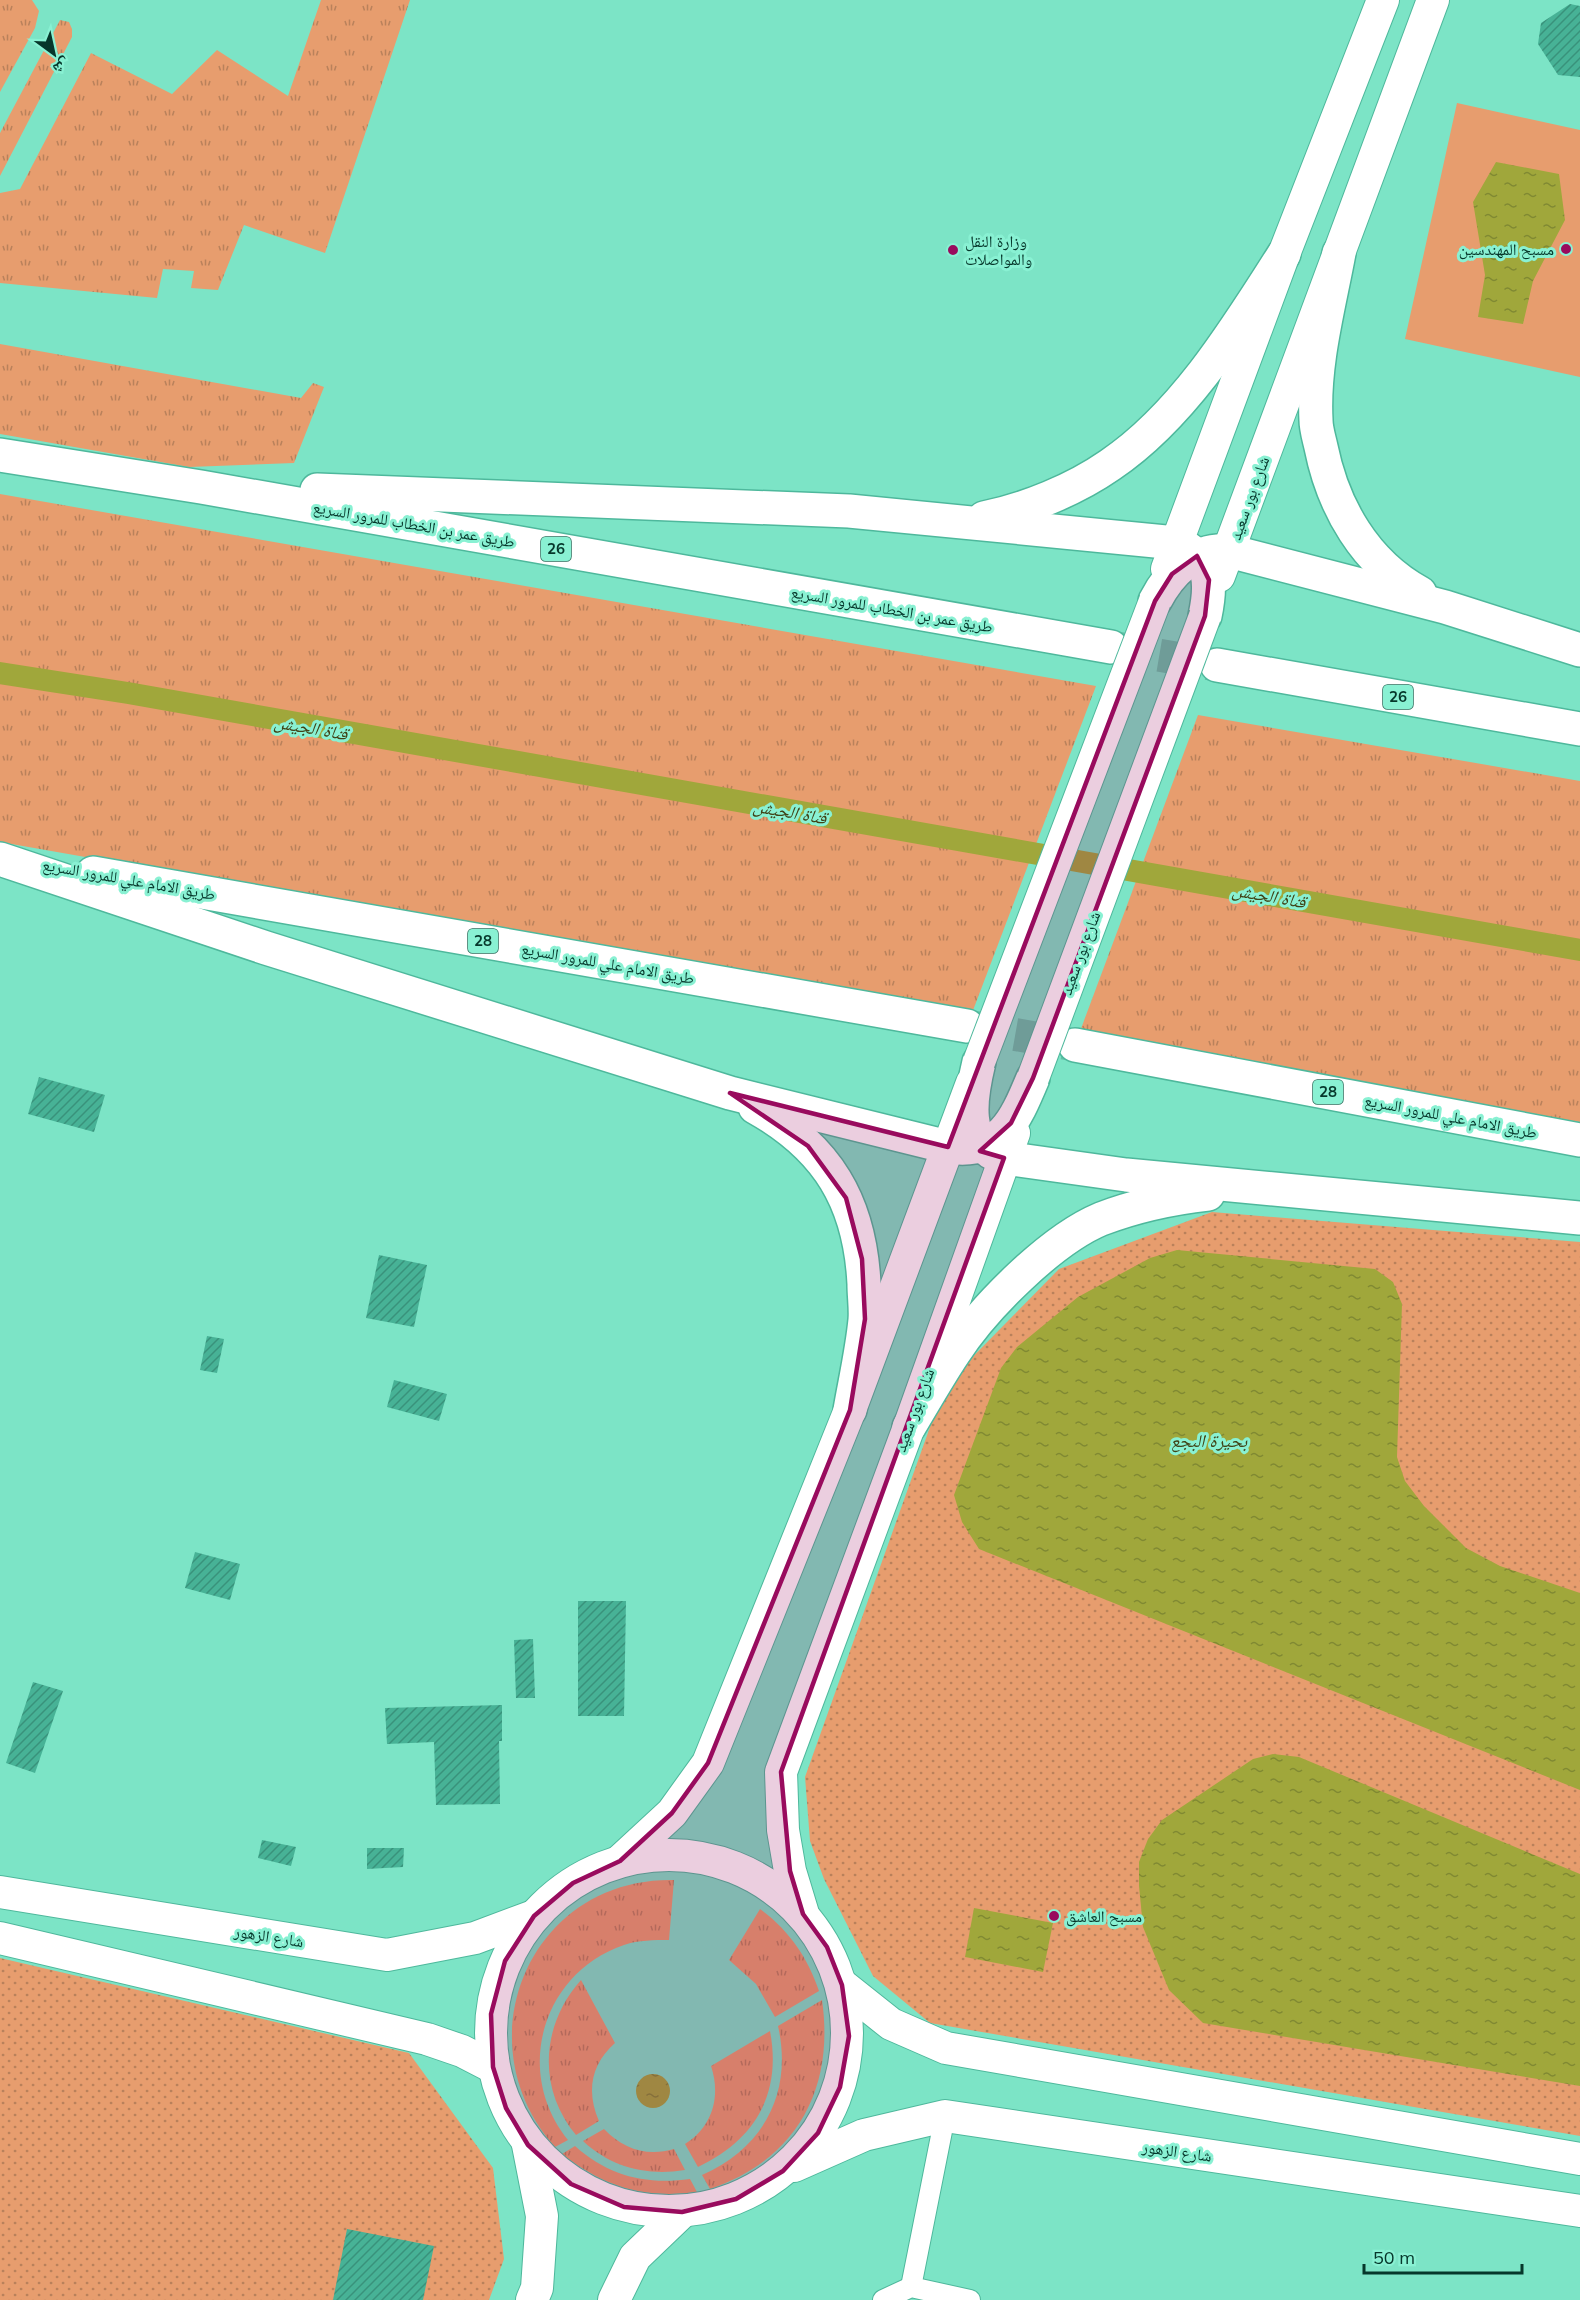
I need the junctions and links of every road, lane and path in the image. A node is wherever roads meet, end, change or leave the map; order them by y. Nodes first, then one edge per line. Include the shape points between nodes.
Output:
1 (1383, 0) edge
2 (1433, 0) edge
3 (1339, 253) junction
4 (1284, 254) junction
5 (0, 455) edge
6 (201, 487) junction
7 (965, 522) junction
8 (1197, 560) junction
9 (1155, 601) joint
10 (1445, 607) junction
11 (1204, 616) joint
12 (1111, 647) tunnel mouth
13 (1580, 650) edge
14 (1217, 665) tunnel mouth
15 (1580, 729) edge
16 (0, 857) edge
17 (967, 1026) tunnel mouth
18 (1075, 1045) tunnel mouth
19 (980, 1062) joint
20 (1033, 1078) joint
21 (730, 1093) junction
22 (983, 1140) junction
23 (1580, 1140) edge
24 (1254, 1188) junction
25 (1580, 1218) edge
26 (850, 1410) junction
27 (909, 1427) junction
28 (620, 1861) junction
29 (0, 1892) edge
30 (803, 1914) junction
31 (534, 1916) junction
32 (0, 1938) edge
33 (842, 1985) junction
34 (493, 2067) junction
35 (945, 2116) junction
36 (528, 2145) junction
37 (1580, 2159) edge
38 (783, 2171) junction
39 (1580, 2211) edge
40 (682, 2212) junction
41 (911, 2287) junction
42 (532, 2300) edge
43 (614, 2300) edge
44 (883, 2300) edge
45 (970, 2300) edge

1 - 4 main road
2 - 3 main road, شارع بور سعيد
3 - 8 main road, شارع بور سعيد
3 - 10 highway via 1318,369 1316,421 1331,487 1347,521 1376,561 1406,585
4 - 7 highway via 1204,370 1143,438 1110,465 1076,485 1002,514
4 - 8 main road
5 - 6 highway, طريق عمر بن الخطاب للمرور السريع / 26
6 - 7 highway via 849,511
6 - 12 highway, طريق عمر بن الخطاب للمرور السريع / 26
7 - 8 highway
8 - 9 highway via 1168,579
8 - 10 highway
8 - 11 highway via 1209,588
9 - 19 main road, bridge
10 - 13 highway
11 - 20 main road, شارع بور سعيد, bridge
14 - 15 highway, 26
16 - 17 highway, طريق الامام علي للمرور السريع / 28
16 - 21 highway via 266,948
18 - 23 highway, طريق الامام علي للمرور السريع / 28
19 - 22 highway via 972,1104
20 - 22 highway via 1016,1116
21 - 22 highway
21 - 26 highway via 768,1114 808,1146 831,1172 846,1198 862,1259 865,1319
22 - 24 highway via 1126,1175
22 - 26 main road
22 - 27 main road, شارع بور سعيد
24 - 25 highway
24 - 27 highway via 1143,1206 1100,1220 1055,1247 987,1310 954,1352
26 - 28 main road via 708,1763 672,1813
27 - 30 main road, شارع بور سعيد via 781,1772 783,1830
28 - 30 main road via 670,1854 719,1861 765,1882
28 - 31 main road via 573,1882
29 - 31 main road, شارع الزهور via 387,1955 475,1938
30 - 33 main road via 827,1947
31 - 34 main road via 505,1961 491,2014
32 - 34 main road via 427,2039
33 - 37 main road via 891,2024 946,2048
33 - 38 main road via 849,2036 840,2087 818,2133
34 - 36 main road via 506,2108
35 - 38 main road, شارع الزهور via 864,2135
35 - 39 main road, شارع الزهور
35 - 41 street
36 - 40 main road via 571,2184 624,2207
36 - 42 main road via 542,2216 537,2288
38 - 40 main road via 736,2199
40 - 43 main road via 635,2257
41 - 44 street
41 - 45 street

